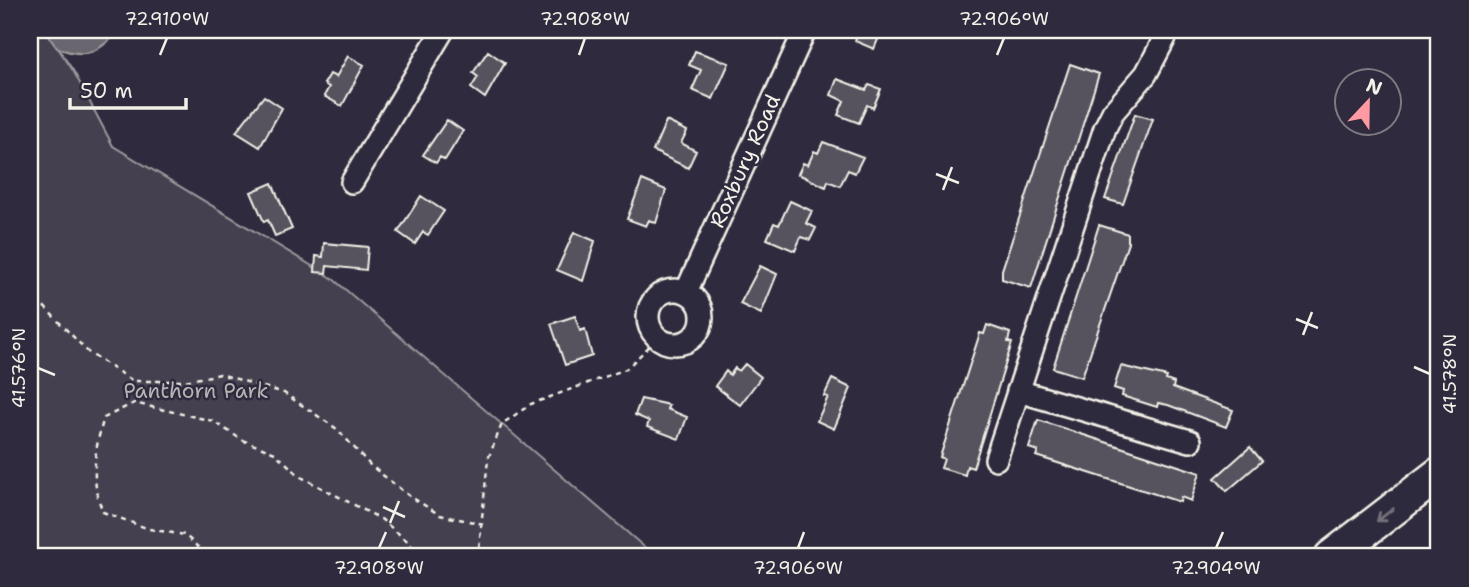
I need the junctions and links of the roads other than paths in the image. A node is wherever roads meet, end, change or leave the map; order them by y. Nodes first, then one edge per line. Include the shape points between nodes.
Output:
1 (443, 30) edge
2 (805, 30) edge
3 (1169, 30) edge
4 (352, 183) dead end
5 (686, 292) junction
6 (1018, 391) junction
7 (1191, 442) dead end
8 (996, 459) dead end
9 (1439, 474) edge
10 (1331, 557) edge

1 - 4 street
2 - 5 street, Roxbury Road
3 - 6 street via 1146,74 1105,128
5 - 5 street via 667,291 652,302 648,322 658,338 678,344 698,331 700,309
6 - 7 street
6 - 8 street
9 -> 10 highway

